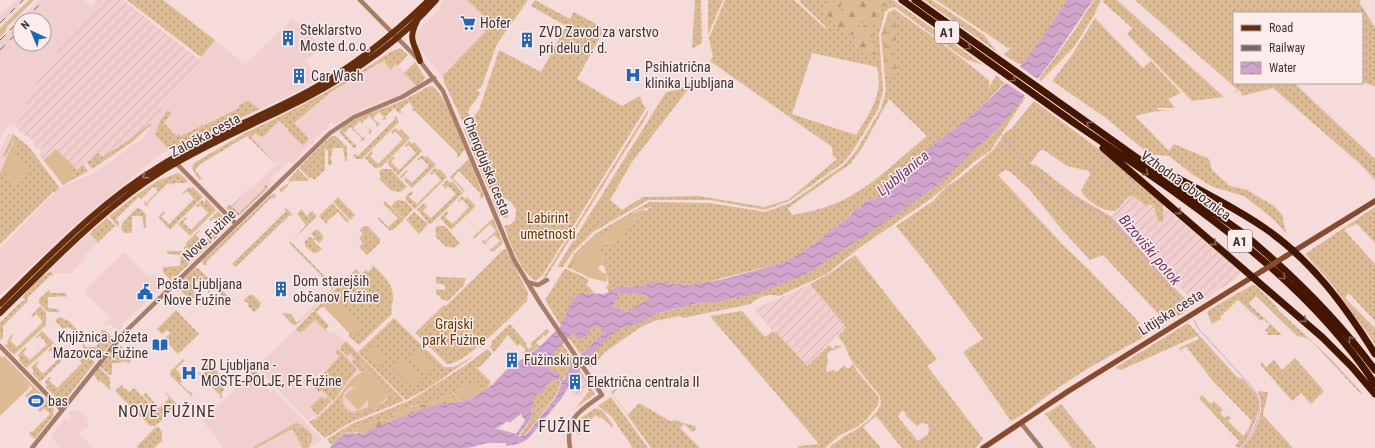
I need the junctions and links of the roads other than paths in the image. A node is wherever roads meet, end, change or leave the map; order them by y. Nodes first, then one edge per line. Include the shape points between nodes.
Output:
1 (360, 0) edge
2 (429, 0) edge
3 (436, 0) edge
4 (902, 0) edge
5 (915, 0) edge
6 (418, 19) junction
7 (394, 35) junction
8 (420, 61) junction
9 (994, 61) junction
10 (434, 78) junction
11 (1036, 91) junction
12 (1080, 126) junction
13 (1121, 146) junction
14 (174, 161) junction
15 (1375, 201) edge
16 (236, 224) junction
17 (1294, 251) junction
18 (1253, 276) junction
19 (547, 280) dead end
20 (527, 282) junction
21 (0, 304) edge
22 (0, 313) edge
23 (0, 346) edge
24 (1375, 354) edge
25 (1375, 370) edge
26 (1375, 384) edge
27 (1375, 394) edge
28 (62, 410) junction
29 (1021, 423) junction
30 (32, 448) edge
31 (570, 448) edge
32 (983, 448) edge
33 (1041, 448) edge

1 - 7 street, Chengdujska cesta
2 - 7 main road, Zaloška cesta
3 - 6 main road, Zaloška cesta
4 -> 9 highway, A1
5 - 9 highway, A1
6 - 7 main road, Zaloška cesta
6 - 8 main road via 412,31 412,40
7 - 8 street, Chengdujska cesta
7 - 14 main road, Zaloška cesta via 313,89
8 - 10 street, Chengdujska cesta
9 - 11 highway, A1
10 - 16 street, Nove Fužine via 406,96 359,114 338,126
10 - 20 street, Chengdujska cesta via 448,99 510,251
11 - 12 highway, Vzhodna obvoznica / A1
13 -> 11 highway, Vzhodna obvoznica / A1
12 -> 18 highway via 1088,137
12 -> 26 highway, Vzhodna obvoznica / A1 via 1236,237 1277,271 1332,328
13 - 17 highway via 1131,148 1156,166 1254,221
25 -> 13 highway, Vzhodna obvoznica / A1 via 1336,320 1282,266 1240,231
14 - 16 street
14 -> 21 main road, Zaloška cesta via 138,180 99,211
14 - 22 main road, Zaloška cesta via 103,214 66,246
15 - 17 main road, Litijska cesta
16 - 28 street, Nove Fužine via 123,334
17 - 18 main road, Litijska cesta, bridge
17 - 24 highway via 1333,292
18 -> 27 highway via 1328,342
18 - 29 main road, Litijska cesta
19 - 20 street via 538,285
20 - 31 street, Chengdujska cesta via 602,395 573,419
23 - 28 street
28 - 30 street, Nove Fužine
29 - 32 main road, Litijska cesta
29 - 33 street

